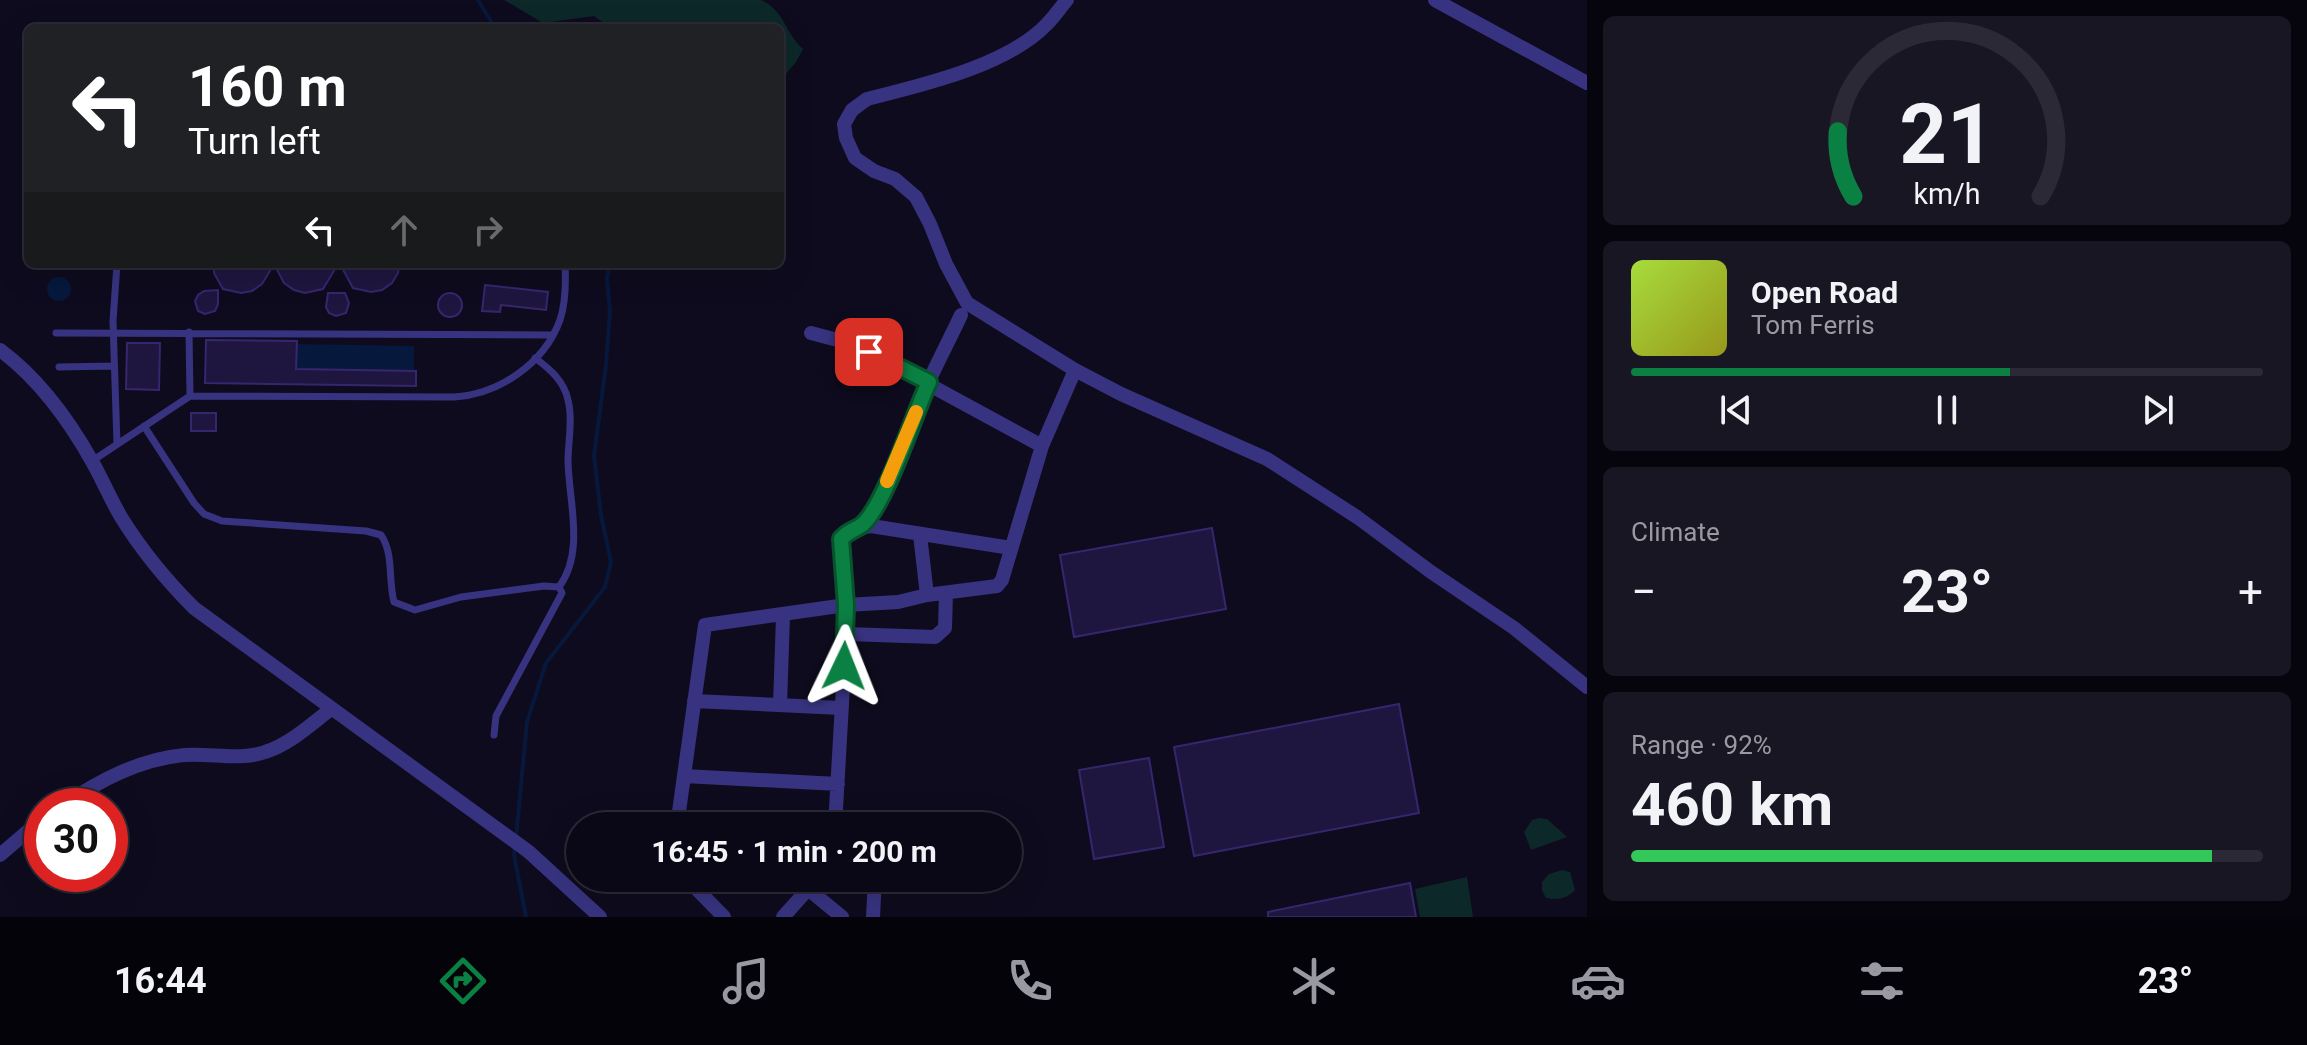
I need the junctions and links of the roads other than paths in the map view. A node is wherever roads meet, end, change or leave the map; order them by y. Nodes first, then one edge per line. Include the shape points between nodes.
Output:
1 (1067, 0) edge
2 (1435, 0) edge
3 (1587, 83) edge
4 (117, 268) edge
5 (565, 268) edge
6 (961, 315) dead end
7 (113, 332) junction
8 (189, 332) junction
9 (56, 333) dead end
10 (811, 333) dead end
11 (553, 335) junction
12 (0, 350) edge
13 (535, 358) junction
14 (114, 366) junction
15 (59, 367) dead end
16 (1075, 370) junction
17 (929, 382) junction
18 (190, 396) junction
19 (144, 426) junction
20 (117, 444) junction
21 (1042, 446) junction
22 (92, 461) junction
23 (861, 526) junction
24 (920, 535) junction
25 (1011, 548) junction
26 (559, 587) junction
27 (946, 593) junction
28 (927, 595) junction
29 (846, 605) junction
30 (783, 616) junction
31 (846, 634) junction
32 (1587, 687) edge
33 (694, 701) junction
34 (780, 705) junction
35 (841, 708) junction
36 (331, 709) junction
37 (494, 735) dead end
38 (684, 776) junction
39 (838, 784) junction
40 (88, 788) edge
41 (679, 812) edge
42 (836, 812) edge
43 (24, 834) edge
44 (0, 855) edge
45 (700, 892) edge
46 (805, 892) edge
47 (821, 892) edge
48 (874, 892) edge
49 (600, 917) edge
50 (724, 917) edge
51 (783, 917) edge
52 (842, 917) edge
53 (873, 917) edge

1 - 16 street via 1046,26 1015,49 979,67 867,99 844,124 855,158 916,197 963,299
2 - 3 street
4 - 7 lane
5 - 11 lane via 566,293
6 - 17 street
7 - 8 lane
7 - 9 lane
7 - 14 lane
8 - 11 lane
8 - 18 lane
10 - 17 street via 856,346
11 - 13 lane
12 - 22 street via 43,390
13 - 18 lane via 495,389 476,396
13 - 26 lane via 561,383 569,407 572,556
14 - 15 lane
14 - 20 lane
16 - 21 street
16 - 32 street via 1267,459 1514,628
17 - 21 street
17 - 23 street via 894,468
18 - 19 lane
19 - 20 lane
19 - 26 lane via 204,514 222,521 381,535 394,602 403,607 415,610 461,597
20 - 22 lane
21 - 25 street
22 - 36 street via 121,516 164,577 194,608
23 - 24 street
23 - 29 street via 841,539
24 - 25 street
24 - 28 street
25 - 27 street via 997,586
26 - 37 lane via 562,593 496,716
27 - 28 street
27 - 31 street via 945,628 935,637
28 - 29 street
29 - 30 street
29 - 31 street
30 - 33 street via 705,625
30 - 34 street
31 - 35 street
33 - 34 street
33 - 38 street
34 - 35 street
35 - 39 street
36 - 40 street via 261,754 162,758
36 - 49 street via 529,852
38 - 39 street
38 - 41 street
39 - 42 street
43 - 44 street
45 - 50 street
46 - 51 street
47 - 52 street
48 - 53 street

